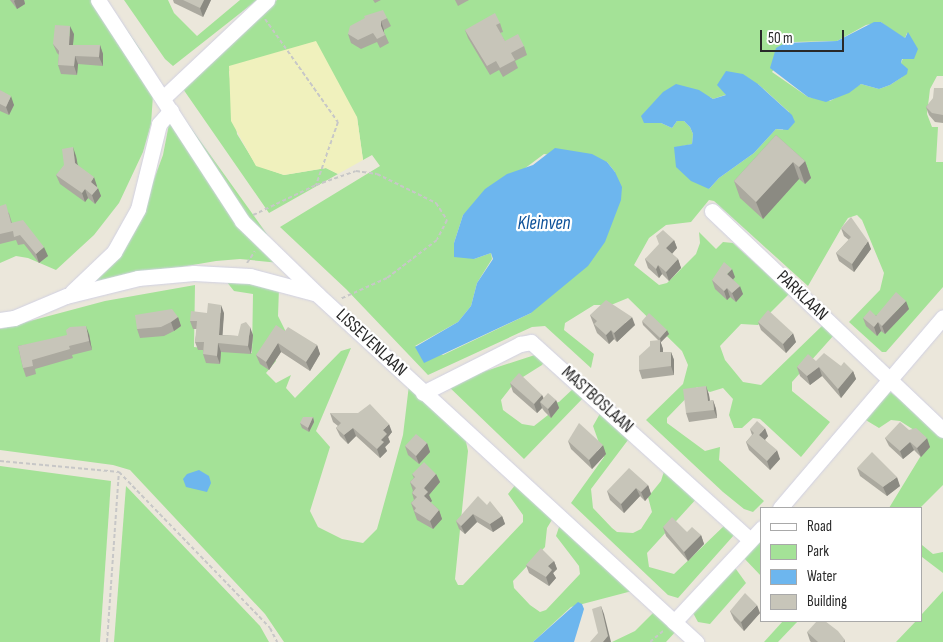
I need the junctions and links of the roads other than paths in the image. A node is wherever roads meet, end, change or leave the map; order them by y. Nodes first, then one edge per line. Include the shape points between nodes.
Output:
1 (98, 0) edge
2 (262, 4) edge
3 (167, 104) junction
4 (712, 211) dead end
5 (317, 294) junction
6 (66, 296) junction
7 (943, 317) edge
8 (0, 320) edge
9 (891, 381) junction
10 (423, 393) junction
11 (943, 430) edge
12 (781, 507) edge
13 (760, 530) edge
14 (750, 540) junction
15 (674, 622) junction
16 (696, 642) edge

1 - 3 street, LISSEVENLAAN
2 - 3 street
3 - 5 street, LISSEVENLAAN via 242,220
3 - 6 street via 138,209 114,252
4 - 9 street, PARKLAAN
5 - 6 street via 237,275 194,273 138,278
5 - 10 street, LISSEVENLAAN
6 - 8 street via 14,318
7 - 9 street
9 - 11 street, PARKLAAN
9 - 12 street
10 - 14 street, MASTBOSLAAN via 520,344 532,342
10 - 15 street, LISSEVENLAAN
13 - 14 street
14 - 15 street
15 - 16 street, LISSEVENLAAN

